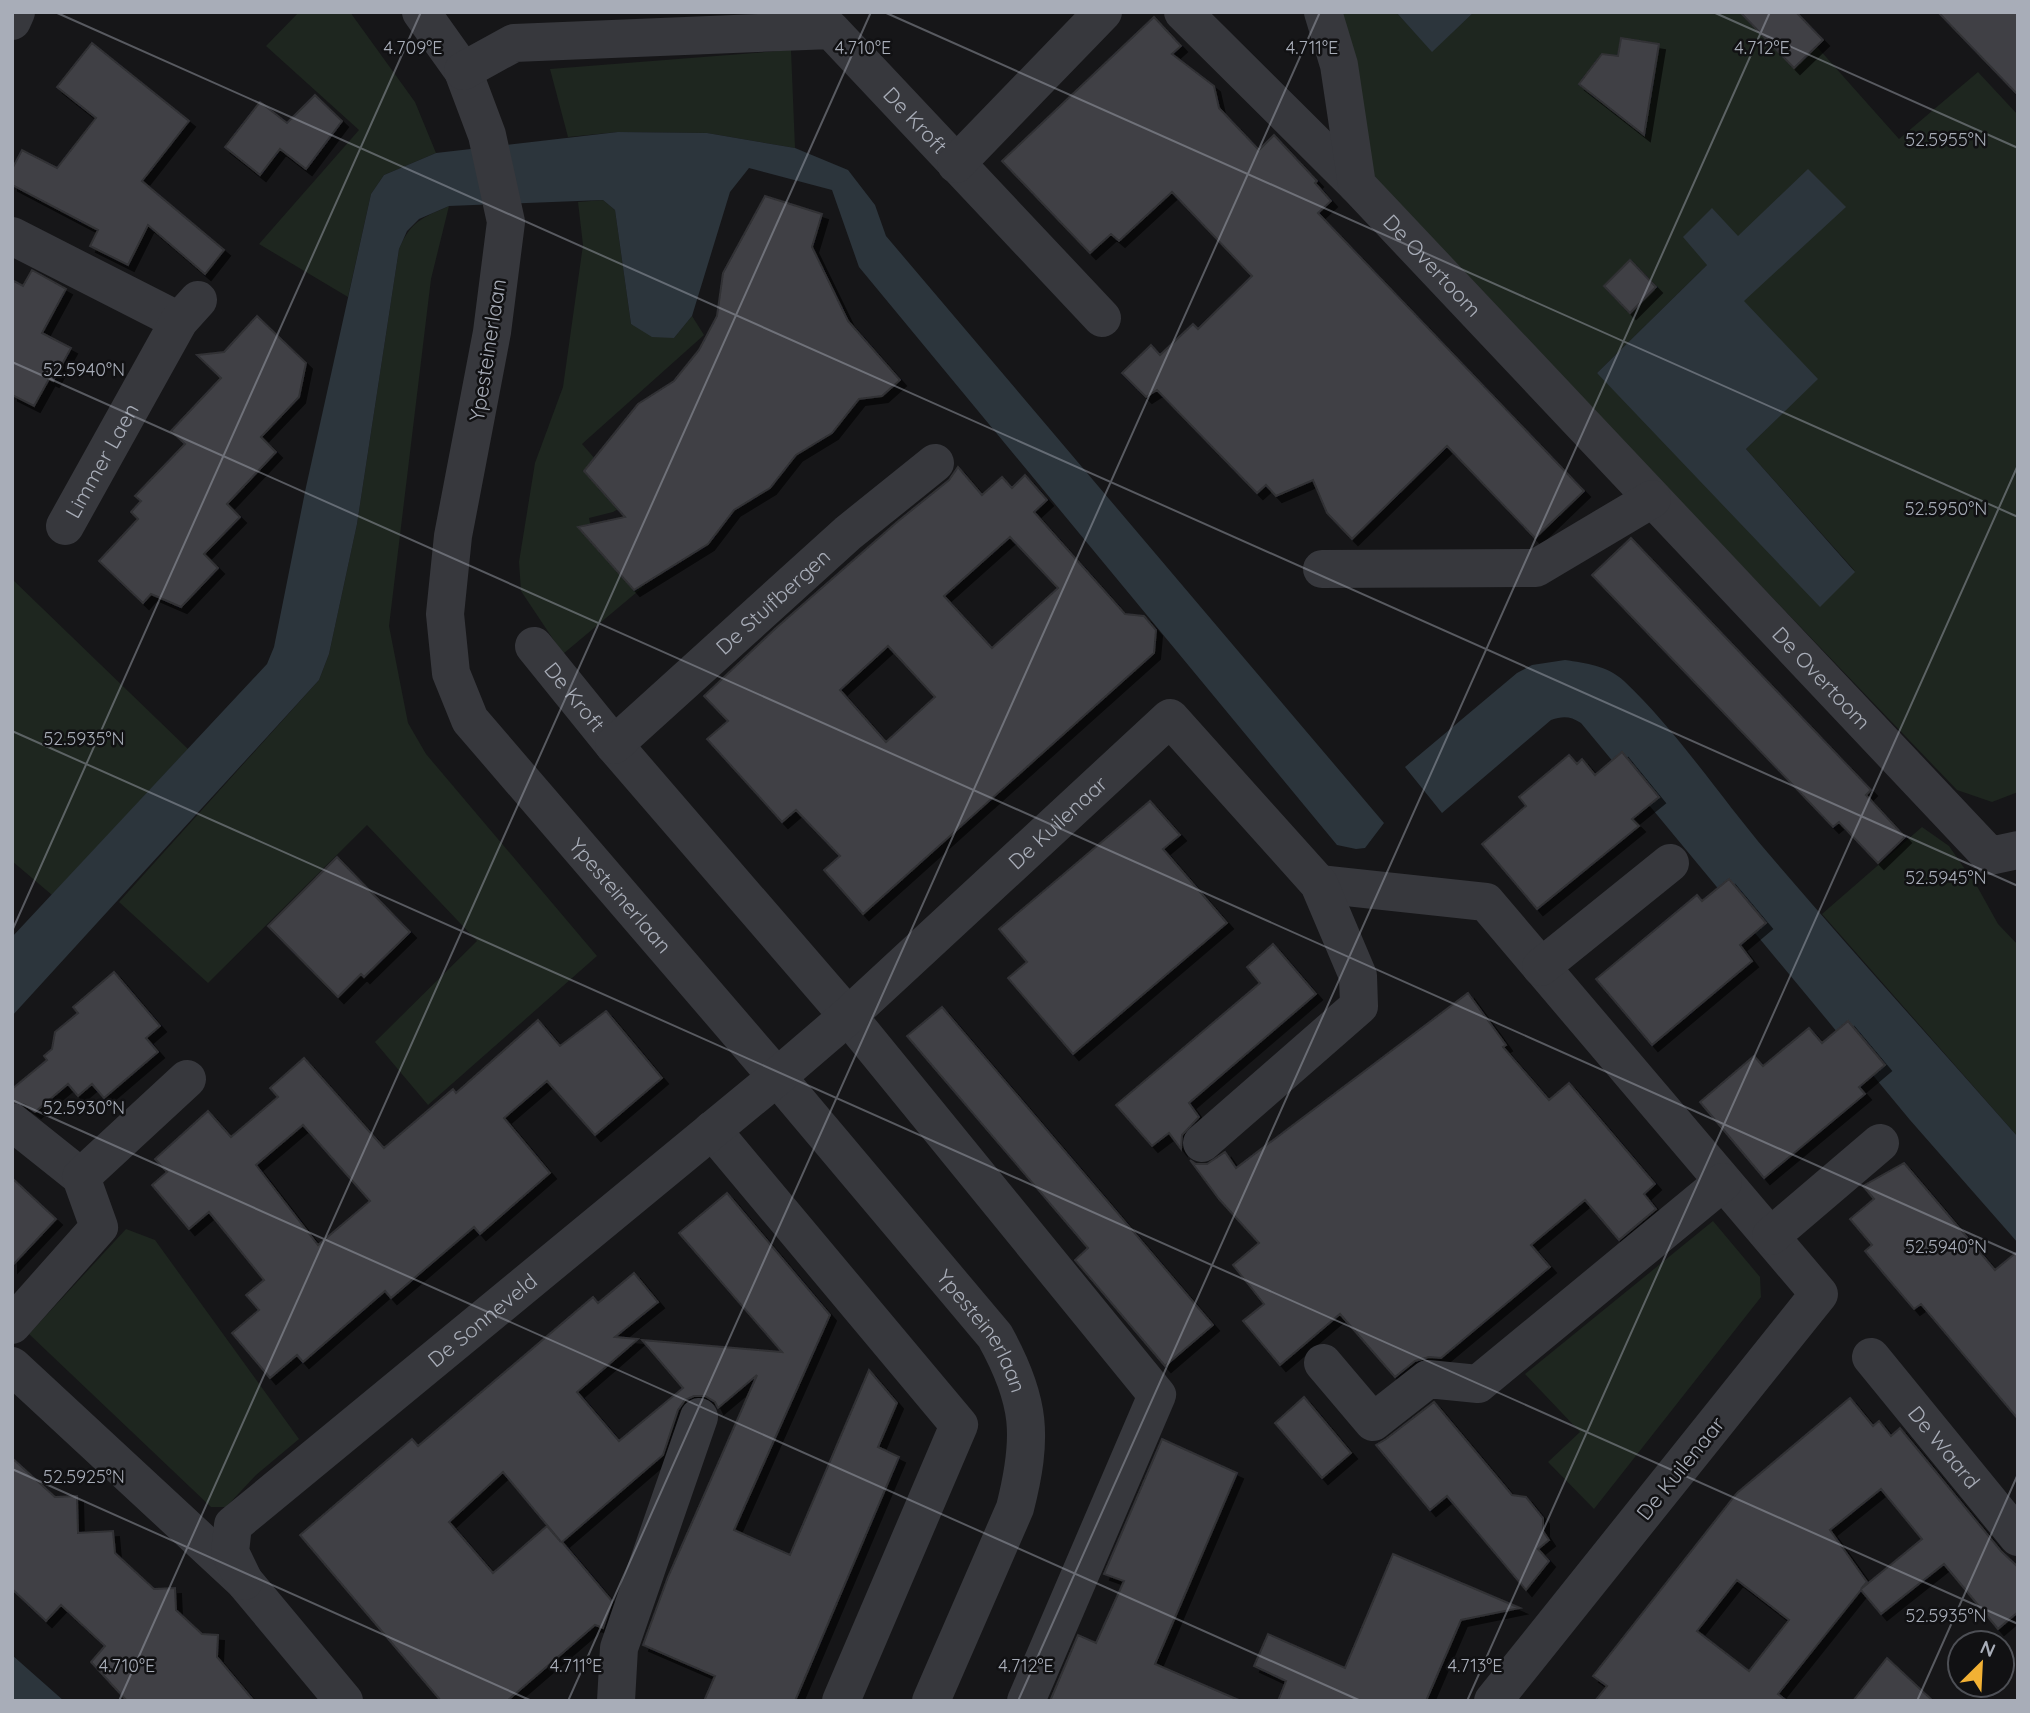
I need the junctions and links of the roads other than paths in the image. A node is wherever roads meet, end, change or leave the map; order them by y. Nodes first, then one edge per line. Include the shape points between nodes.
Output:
1 (16, 12) edge
2 (421, 12) edge
3 (1103, 12) edge
4 (1183, 12) edge
5 (1323, 12) edge
6 (12, 21) edge
7 (772, 22) edge
8 (463, 71) junction
9 (956, 164) junction
10 (1357, 185) junction
11 (12, 236) edge
12 (1102, 317) dead end
13 (935, 463) dead end
14 (1652, 499) junction
15 (65, 526) dead end
16 (1322, 569) dead end
17 (534, 646) dead end
18 (614, 745) junction
19 (2004, 853) edge
20 (1670, 863) dead end
21 (1319, 884) junction
22 (1541, 967) junction
23 (848, 1016) junction
24 (777, 1077) junction
25 (187, 1079) dead end
26 (12, 1122) edge
27 (712, 1130) junction
28 (1202, 1143) dead end
29 (1880, 1143) dead end
30 (80, 1177) junction
31 (1723, 1181) junction
32 (1771, 1236) junction
33 (12, 1325) edge
34 (1871, 1357) dead end
35 (1323, 1363) dead end
36 (12, 1366) edge
37 (699, 1417) dead end
38 (2018, 1537) edge
39 (244, 1581) junction
40 (344, 1701) edge
41 (616, 1701) edge
42 (841, 1701) edge
43 (931, 1701) edge
44 (1026, 1701) edge
45 (1493, 1701) edge

1 - 6 street
2 - 8 street, Ypesteinerlaan
3 - 9 street
4 - 10 street, De Overtoom
5 - 10 street via 1339,65
7 - 8 street, De Kroft via 514,43
7 - 9 street, De Kroft via 831,30
8 - 24 street, Ypesteinerlaan via 486,135 506,222 492,332 453,536 445,614 450,673 470,720
9 - 12 street, De Kroft
10 - 14 street, De Overtoom
11 - 15 street, Limmer Laen via 188,311
13 - 18 street, De Stuifbergen via 848,533
14 - 16 street via 1536,568
14 - 19 street, De Overtoom
17 - 18 street, De Kroft
18 - 23 street
20 - 22 street
21 - 22 street, De Kuilenaar via 1486,902
21 - 23 street, De Kuilenaar via 1170,718
21 - 28 street, De Kuilenaar via 1358,976 1359,1006
22 - 31 street, De Kuilenaar
23 - 24 street, De Kuilenaar
23 - 44 street via 1157,1395
24 - 27 street, De Sonneveld
24 - 43 street, Ypesteinerlaan via 995,1336 1024,1402 1025,1452 1015,1508
25 - 30 street
26 - 30 street
27 - 39 street, De Sonneveld via 233,1525 230,1552
27 - 42 street via 959,1425
29 - 32 street
30 - 33 street via 99,1227
31 - 32 street, De Kuilenaar
31 - 35 street via 1478,1384 1428,1379 1373,1422
32 - 45 street, De Kuilenaar via 1819,1294
34 - 38 street, De Waard
36 - 39 street, De Sonneveld
37 - 41 street via 619,1648
39 - 40 street, De Sonneveld

